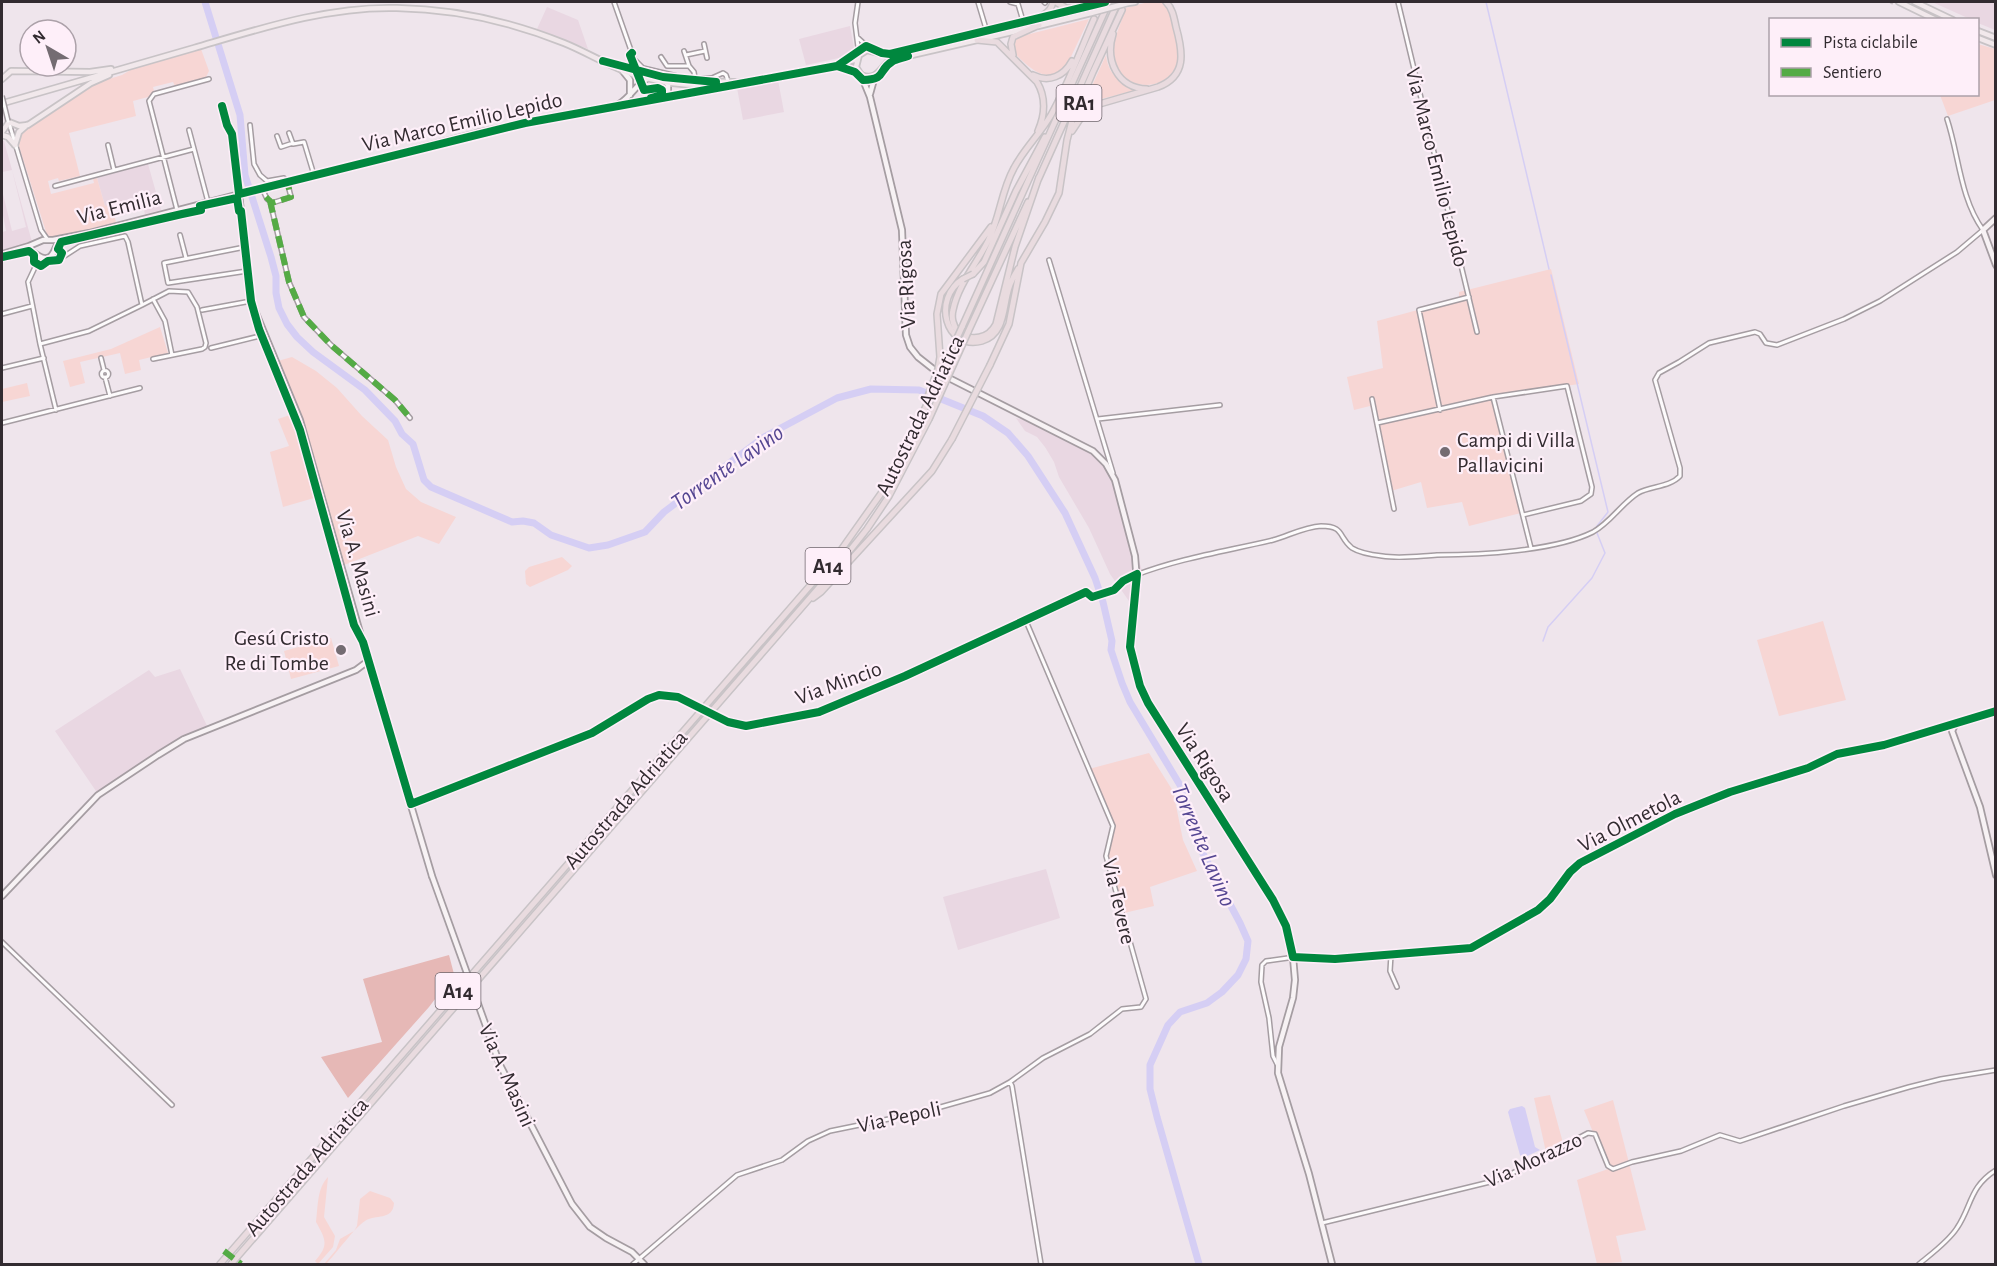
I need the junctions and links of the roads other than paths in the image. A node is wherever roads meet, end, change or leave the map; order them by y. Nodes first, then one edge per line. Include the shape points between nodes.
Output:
1 (614, 2) edge
2 (858, 2) edge
3 (978, 2) edge
4 (1010, 2) edge
5 (1054, 2) edge
6 (1106, 2) edge
7 (1118, 2) edge
8 (1127, 2) edge
9 (1135, 2) edge
10 (1166, 2) edge
11 (1398, 2) edge
12 (1899, 2) edge
13 (1915, 2) edge
14 (1172, 4) edge
15 (1078, 9) junction
16 (1122, 10) junction
17 (1932, 18) edge
18 (1949, 18) edge
19 (1094, 19) junction
20 (1023, 22) junction
21 (1039, 26) junction
22 (987, 32) junction
23 (1979, 32) edge
24 (857, 36) junction
25 (1995, 38) edge
26 (1979, 39) edge
27 (977, 40) junction
28 (704, 44) dead end
29 (1995, 45) edge
30 (871, 50) junction
31 (705, 51) junction
32 (879, 54) junction
33 (661, 57) dead end
34 (858, 57) junction
35 (1013, 57) junction
36 (707, 58) dead end
37 (603, 61) junction
38 (689, 66) junction
39 (837, 66) junction
40 (128, 67) junction
41 (883, 67) junction
42 (2, 69) edge
43 (622, 70) junction
44 (11, 71) junction
45 (1029, 72) junction
46 (859, 73) junction
47 (657, 76) junction
48 (875, 76) junction
49 (646, 78) junction
50 (695, 78) junction
51 (2, 79) edge
52 (209, 79) dead end
53 (666, 82) junction
54 (729, 84) junction
55 (1152, 89) junction
56 (632, 94) junction
57 (2, 96) edge
58 (870, 97) junction
59 (665, 98) junction
60 (7, 102) dead end
61 (640, 103) junction
62 (612, 107) junction
63 (1061, 110) junction
64 (1947, 119) dead end
65 (9, 121) junction
66 (28, 125) junction
67 (250, 125) dead end
68 (189, 130) dead end
69 (2, 133) edge
70 (290, 133) dead end
71 (277, 136) dead end
72 (1034, 140) junction
73 (1067, 140) junction
74 (292, 143) junction
75 (15, 145) junction
76 (108, 145) dead end
77 (194, 149) junction
78 (162, 157) junction
79 (114, 170) junction
80 (314, 175) junction
81 (1039, 177) junction
82 (287, 181) junction
83 (55, 186) dead end
84 (262, 188) junction
85 (240, 193) junction
86 (270, 201) junction
87 (208, 202) junction
88 (177, 210) junction
89 (996, 218) junction
90 (1995, 218) edge
91 (41, 230) junction
92 (1983, 230) junction
93 (180, 236) dead end
94 (61, 239) junction
95 (49, 240) junction
96 (38, 242) junction
97 (245, 247) junction
98 (22, 249) junction
99 (54, 250) junction
100 (36, 253) junction
101 (2, 254) edge
102 (60, 256) junction
103 (47, 258) junction
104 (186, 258) junction
105 (1049, 260) dead end
106 (1021, 262) junction
107 (37, 263) junction
108 (1995, 265) edge
109 (247, 271) junction
110 (168, 284) junction
111 (169, 291) junction
112 (1470, 297) junction
113 (153, 299) junction
114 (251, 301) junction
115 (142, 305) junction
116 (32, 306) junction
117 (202, 310) dead end
118 (2, 314) edge
119 (1477, 332) dead end
120 (264, 335) junction
121 (40, 344) junction
122 (211, 348) dead end
123 (172, 355) junction
124 (44, 358) junction
125 (101, 358) dead end
126 (153, 359) dead end
127 (2, 368) edge
128 (140, 388) dead end
129 (110, 396) junction
130 (1493, 397) junction
131 (1372, 399) dead end
132 (1220, 405) dead end
133 (56, 410) junction
134 (1440, 410) junction
135 (922, 415) junction
136 (410, 418) dead end
137 (1098, 419) junction
138 (2, 423) edge
139 (1377, 423) junction
140 (1115, 480) junction
141 (1394, 509) dead end
142 (1523, 515) junction
143 (1531, 548) junction
144 (1137, 574) junction
145 (807, 602) junction
146 (1026, 621) junction
147 (368, 661) junction
148 (356, 670) junction
149 (372, 672) junction
150 (1995, 711) edge
151 (1956, 723) junction
152 (411, 804) junction
153 (1995, 875) edge
154 (2, 896) edge
155 (2, 942) edge
156 (1391, 955) junction
157 (1293, 957) junction
158 (1263, 964) joint
159 (1397, 987) dead end
160 (1278, 1066) junction
161 (1995, 1070) edge
162 (1010, 1082) junction
163 (172, 1105) dead end
164 (1995, 1170) edge
165 (1322, 1223) junction
166 (640, 1259) junction
167 (220, 1264) edge
168 (231, 1264) edge
169 (633, 1264) edge
170 (644, 1264) edge
171 (1041, 1264) edge
172 (1332, 1264) edge
173 (1919, 1264) edge

1 - 50 street via 640,65 656,72
2 - 24 street
3 - 22 street
4 - 20 street via 1018,4
5 - 15 highway
5 - 20 highway via 1049,12
6 - 15 main road, bridge
6 - 19 highway, RA1
6 - 63 highway, Autostrada Adriatica / A14
7 - 81 highway, Autostrada Adriatica / A14
8 - 9 main road
8 - 16 highway, RA1
8 - 21 main road, bridge
10 - 14 highway
11 - 112 street, Via Marco Emilio Lepido
12 - 17 main road
13 - 18 main road
14 - 55 highway via 1182,59 1172,79
15 - 20 main road
16 - 55 highway via 1111,39 1111,62 1128,84
16 - 73 highway, RA1 via 1081,99
19 - 45 highway via 1065,71 1049,78
19 - 72 highway, RA1 via 1054,108
20 - 22 main road
21 - 27 main road
21 - 35 highway via 1013,38
22 - 32 main road
23 - 25 main road
24 - 30 street
24 - 34 street
26 - 29 main road
27 - 35 highway via 997,42
27 - 41 main road via 890,60
28 - 31 street
30 - 32 main road
30 - 34 main road
31 - 36 street
31 - 38 street via 685,53
32 - 41 main road
33 - 38 street via 667,66
34 - 39 main road
34 - 46 main road
35 - 45 highway
37 - 40 main road via 535,32 484,18 396,8 301,18
37 - 43 main road
37 - 47 main road
38 - 50 street
39 - 46 main road
39 - 54 main road
40 - 44 main road via 90,72
40 - 60 main road
40 - 66 main road via 91,83
41 - 48 main road
42 - 44 main road
43 - 49 main road
43 - 56 main road via 630,80
44 - 51 main road
45 - 72 highway via 1044,102
46 - 48 main road
46 - 58 main road, Via Rigosa
47 - 49 main road
47 - 53 main road
47 - 54 main road
48 - 58 main road, Via Rigosa
49 - 53 main road
49 - 56 main road, Via Marco Emilio Lepido
50 - 54 street via 712,78 722,73
52 - 78 street via 154,94 149,101
53 - 54 main road via 697,86
53 - 59 main road
54 - 59 main road, Via Marco Emilio Lepido
55 - 73 highway via 1089,109
56 - 61 main road
56 - 62 main road, Via Marco Emilio Lepido
57 - 65 street, bridge
58 - 140 main road, Via Rigosa via 902,230 904,329 914,352 937,372 1094,451
59 - 61 main road, Via Marco Emilio Lepido
61 - 62 main road, Via Marco Emilio Lepido
62 - 80 main road, Via Marco Emilio Lepido via 477,133
63 - 106 highway, bridge via 1016,191 984,262 951,288 944,311 952,331 973,342 991,337 1000,326
63 - 135 highway, Autostrada Adriatica / A14, bridge
64 - 92 street via 1963,183
65 - 66 main road
65 - 69 main road
65 - 75 street
66 - 75 main road via 19,132
67 - 82 street via 250,148 260,175 267,181
68 - 77 street
69 - 75 main road
70 - 74 street
71 - 74 street via 281,147
72 - 89 highway, RA1 via 1008,180
73 - 106 highway, RA1 via 1061,185
74 - 80 street via 304,142
75 - 91 street
76 - 79 street
77 - 78 street
77 - 87 street
78 - 79 street
78 - 88 street
79 - 83 street
80 - 82 main road, Via Marco Emilio Lepido
81 - 89 highway via 1015,247 996,324 984,336 970,337 956,328 953,310
81 - 145 highway, Autostrada Adriatica / A14, bridge via 900,477 853,547
82 - 84 main road, Via Marco Emilio Lepido
82 - 86 street via 291,197
84 - 85 main road, Via Marco Emilio Lepido
84 - 86 street
85 - 87 main road, Via Emilia
85 - 97 main road, Via A. Masini
86 - 136 street via 293,294 304,316
87 - 88 main road, Via Emilia
88 - 94 main road, Via Emilia
89 - 135 highway, bridge via 941,294 937,314 940,357
90 - 92 main road
91 - 95 street
91 - 96 street
92 - 108 main road
92 - 143 street via 1958,252 1844,319 1784,343 1769,344 1755,332 1709,343 1657,375 1655,380 1680,476 1634,496 1597,529 1570,540
93 - 104 street
94 - 95 main road, Via Emilia
94 - 99 main road, Via Emilia
95 - 96 main road, Via Emilia
95 - 99 main road, Via Emilia
96 - 98 main road, Via Emilia
96 - 100 main road
97 - 104 street
97 - 109 main road, Via A. Masini
98 - 100 main road, Via Emilia
98 - 101 main road, Via Emilia
99 - 102 street
99 - 103 main road, Via Emilia
100 - 103 main road, Via Emilia
100 - 107 street
102 - 103 street
102 - 115 street via 80,246 125,236
103 - 107 street
104 - 110 street via 165,263
105 - 137 street
106 - 145 highway, bridge via 1009,324 940,460 821,592
107 - 116 street via 28,280
109 - 110 street
109 - 114 main road, Via A. Masini
110 - 111 street
111 - 113 street
111 - 123 street via 188,292 197,307 206,343 202,349
112 - 119 street, Via Marco Emilio Lepido
112 - 134 street via 1419,310
113 - 115 street
113 - 123 street via 165,321
114 - 117 street
114 - 120 main road, Via A. Masini
115 - 121 street via 89,330
116 - 118 street
116 - 121 street
120 - 122 street
120 - 147 main road, Via A. Masini via 300,420
121 - 124 street
123 - 126 street
124 - 127 street
124 - 133 street
125 - 129 street via 101,374
128 - 129 street
129 - 133 street
130 - 134 street
130 - 142 street
130 - 142 street via 1563,386 1569,389 1592,487 1590,494 1581,501
131 - 139 street
132 - 137 street
133 - 138 street
134 - 139 street
135 - 167 highway, Autostrada Adriatica / A14 via 887,485 842,550
137 - 140 street
139 - 141 street
140 - 144 main road, Via Rigosa
142 - 143 street
143 - 144 street, Via Mincio via 1461,556 1384,557 1350,546 1341,531 1320,526
144 - 146 street, Via Mincio via 1110,591 1092,597 1086,592
144 - 157 main road, Via Rigosa via 1130,647 1144,696 1273,900 1286,926
145 - 168 highway, Autostrada Adriatica / A14
146 - 152 street, Via Mincio, bridge via 819,712 752,726 737,725 667,695 648,699 592,732
146 - 162 street, Via Tevere via 1113,826 1106,855 1146,999 1141,1007 1122,1009 1090,1034 1043,1058
147 - 148 main road
147 - 149 main road, Via A. Masini
148 - 149 main road
148 - 154 main road via 184,739 158,755 98,795
149 - 152 main road, Via A. Masini
150 - 151 main road, Via Olmetola
151 - 153 main road via 1953,736 1980,807
151 - 156 street, Via Olmetola via 1884,745 1837,754 1808,768 1675,814 1580,863 1542,907 1474,947
152 - 166 main road, Via A. Masini, bridge via 432,876 500,1065 572,1204 590,1227
155 - 163 street
156 - 157 street, Via Olmetola
156 - 159 street via 1390,971
157 - 158 street, Via Olmetola
157 - 160 main road, Via Rigosa via 1295,988 1281,1038
158 - 160 street, Via Rigosa via 1261,982 1272,1053
160 - 165 main road, Via Rigosa
161 - 165 street, Via Morazzo via 1909,1087 1740,1142 1720,1135 1681,1151 1613,1169 1608,1166 1595,1134 1588,1133 1507,1176
162 - 166 street, Via Pepoli via 955,1104 831,1131 807,1141 782,1160 732,1179
162 - 171 street
164 - 173 street via 1971,1195 1957,1228
165 - 172 main road, Via Rigosa
166 - 169 street, Via Pepoli
166 - 170 main road, Via A. Masini

